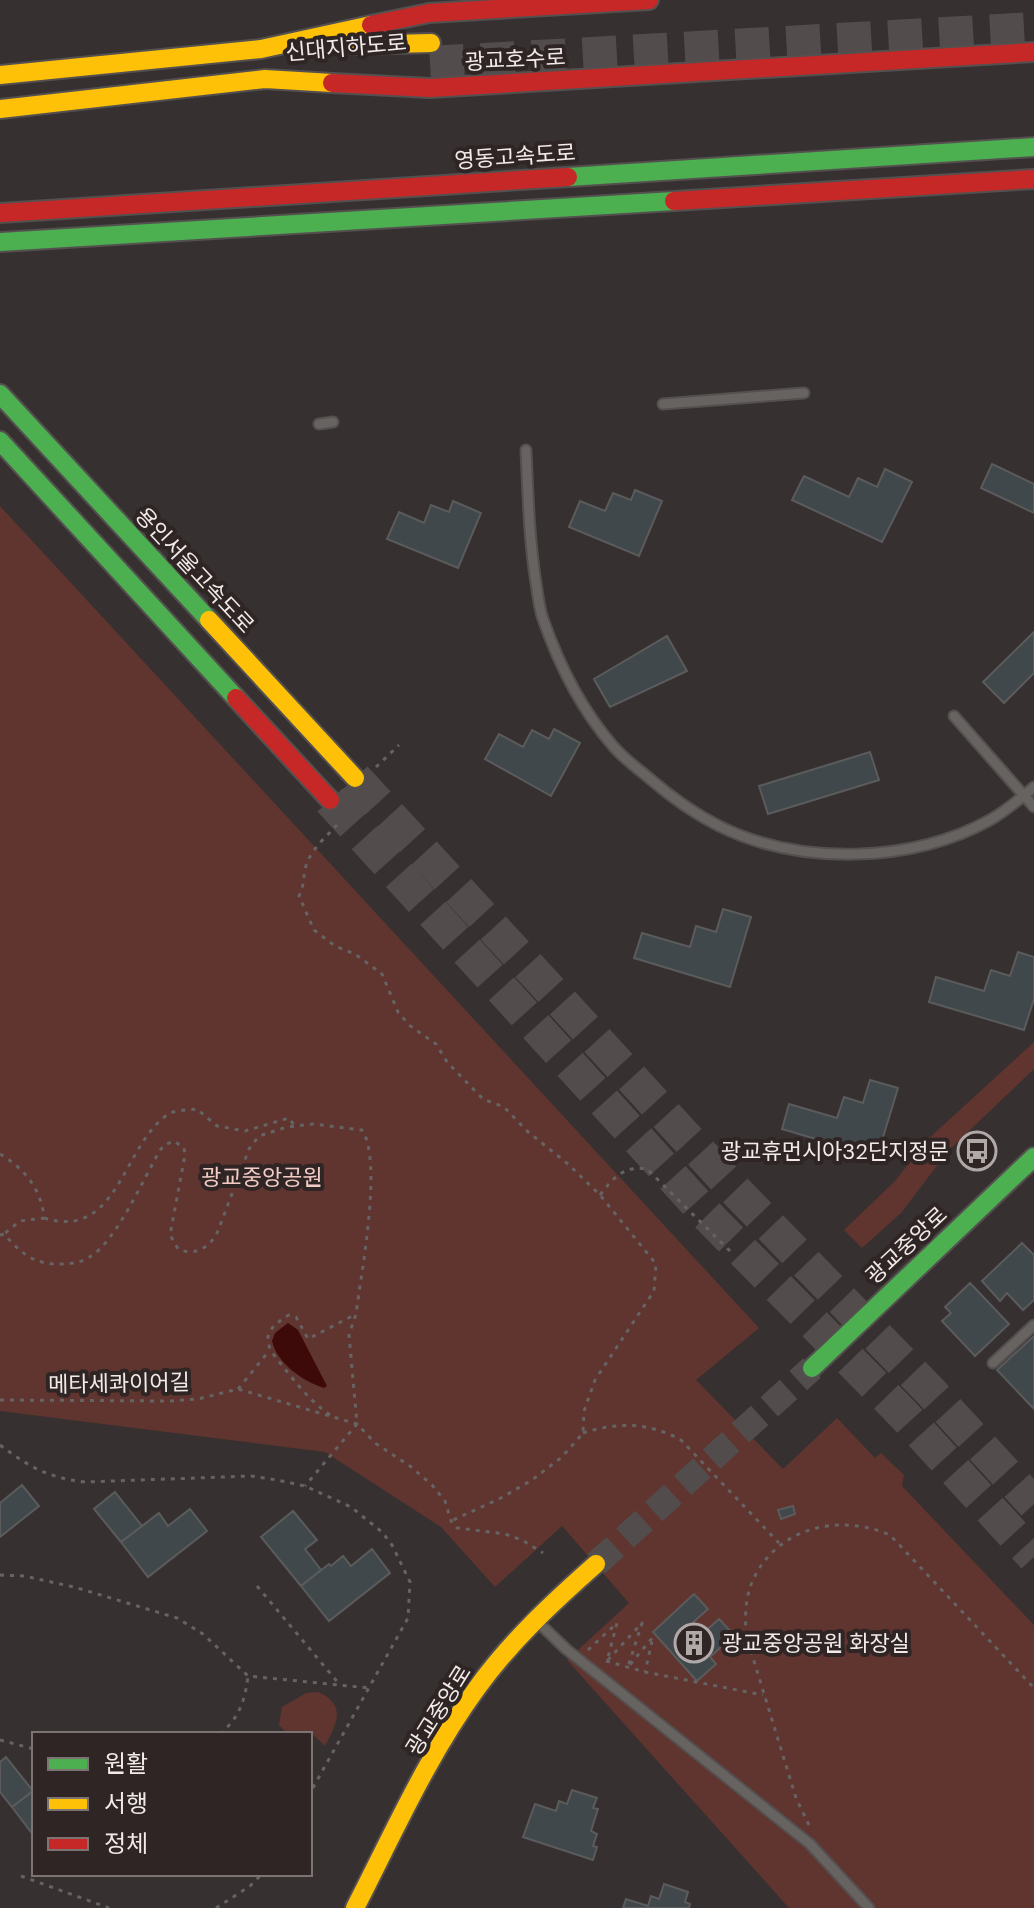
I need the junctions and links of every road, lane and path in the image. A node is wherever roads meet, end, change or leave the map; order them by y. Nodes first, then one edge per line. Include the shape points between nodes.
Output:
1 (649, 0) edge
2 (431, 43) tunnel mouth
3 (261, 49) junction
4 (1034, 52) edge
5 (385, 68) dead end
6 (0, 75) edge
7 (265, 79) junction
8 (110, 98) junction
9 (0, 109) edge
10 (0, 127) edge
11 (1034, 147) edge
12 (1034, 179) edge
13 (0, 213) edge
14 (0, 242) edge
15 (804, 393) dead end
16 (6, 401) edge
17 (663, 404) dead end
18 (333, 422) dead end
19 (319, 424) dead end
20 (0, 441) edge
21 (526, 450) dead end
22 (954, 716) dead end
23 (399, 745) dead end
24 (360, 777) joint
25 (1034, 787) edge
26 (1023, 796) junction
27 (330, 800) tunnel mouth
28 (1034, 807) edge
29 (339, 823) dead end
30 (295, 1126) junction
31 (0, 1154) edge
32 (1034, 1157) edge
33 (600, 1195) junction
34 (44, 1218) junction
35 (2, 1234) edge
36 (733, 1254) dead end
37 (356, 1314) junction
38 (1034, 1325) edge
39 (269, 1350) junction
40 (993, 1363) dead end
41 (812, 1368) tunnel mouth
42 (238, 1389) junction
43 (0, 1400) edge
44 (333, 1417) junction
45 (357, 1424) junction
46 (583, 1433) junction
47 (0, 1445) edge
48 (305, 1486) junction
49 (451, 1521) junction
50 (780, 1544) junction
51 (543, 1553) dead end
52 (596, 1564) tunnel mouth
53 (0, 1575) edge
54 (257, 1586) dead end
55 (535, 1619) junction
56 (607, 1661) junction
57 (628, 1667) junction
58 (645, 1672) junction
59 (248, 1676) junction
60 (340, 1685) junction
61 (369, 1688) junction
62 (1034, 1688) edge
63 (764, 1695) junction
64 (222, 1732) edge
65 (0, 1740) edge
66 (32, 1748) edge
67 (312, 1789) edge
68 (812, 1828) dead end
69 (21, 1876) dead end
70 (260, 1876) edge
71 (109, 1908) edge
72 (216, 1908) edge
73 (355, 1908) edge
74 (869, 1908) edge

1 - 3 main road via 429,13
2 - 3 main road, 신대지하도로
3 - 6 main road
4 - 7 main road, 광교호수로 via 430,88
5 - 7 main road, 신대지하도로
7 - 8 main road, 광교호수로
8 - 9 main road, 광교호수로
8 - 10 main road via 49,120
11 - 13 main road, 영동고속도로
12 - 14 main road
15 - 17 lane
16 - 24 main road, 용인서울고속도로
18 - 19 lane
20 - 27 main road
21 - 26 lane via 530,539 541,615 562,667 615,749 693,812 777,846 864,853 946,838 989,820
22 - 26 lane
23 - 24 path
25 - 26 lane
26 - 28 lane
29 - 33 path via 314,850 305,869 299,896 314,930 382,974 398,1012 436,1044 474,1091 504,1107
30 - 34 path via 289,1118 245,1131 217,1126 197,1109 169,1113 151,1129 109,1200 88,1216 62,1223
30 - 35 path via 265,1133 254,1142 216,1236 203,1249 185,1252 170,1235 185,1155 174,1141 164,1145 117,1226 92,1256 73,1264 35,1262
30 - 37 path via 355,1128 362,1130 369,1145 372,1169
31 - 34 path via 22,1171 43,1199
32 - 41 main road, 광교중앙로
33 - 36 path via 619,1173 647,1169
33 - 46 path via 652,1257 657,1275 654,1291 595,1380
34 - 35 path via 20,1221
37 - 39 path via 308,1339 296,1317 289,1315 270,1332
37 - 45 path via 349,1335
38 - 40 lane
39 - 42 path
39 - 44 path via 309,1400
42 - 43 path, 메타세콰이어길 via 171,1401
42 - 44 path
44 - 45 path
45 - 48 path
45 - 49 path via 432,1485 445,1501
46 - 49 path via 532,1480
46 - 50 path via 614,1425 661,1429 681,1440
47 - 48 path via 41,1472 77,1481 251,1476
48 - 61 path via 368,1518 392,1545 410,1582 408,1618
49 - 51 path via 467,1531 514,1537
50 - 62 path via 824,1526 874,1528 890,1535
50 - 63 path via 752,1581 745,1608 746,1635
52 - 55 main road, 광교중앙로
53 - 59 path via 74,1587 177,1618 203,1634
54 - 60 path
55 - 73 main road, 광교중앙로 via 463,1708
55 - 74 lane via 810,1844
56 - 56 path via 613,1636 617,1623 583,1654
56 - 57 path
56 - 57 path via 642,1623
57 - 58 path
57 - 58 path via 653,1637
58 - 63 path
59 - 60 path
59 - 64 path via 245,1701
60 - 61 path
61 - 67 path
63 - 68 path via 796,1798
65 - 66 path
69 - 71 path
70 - 72 path

